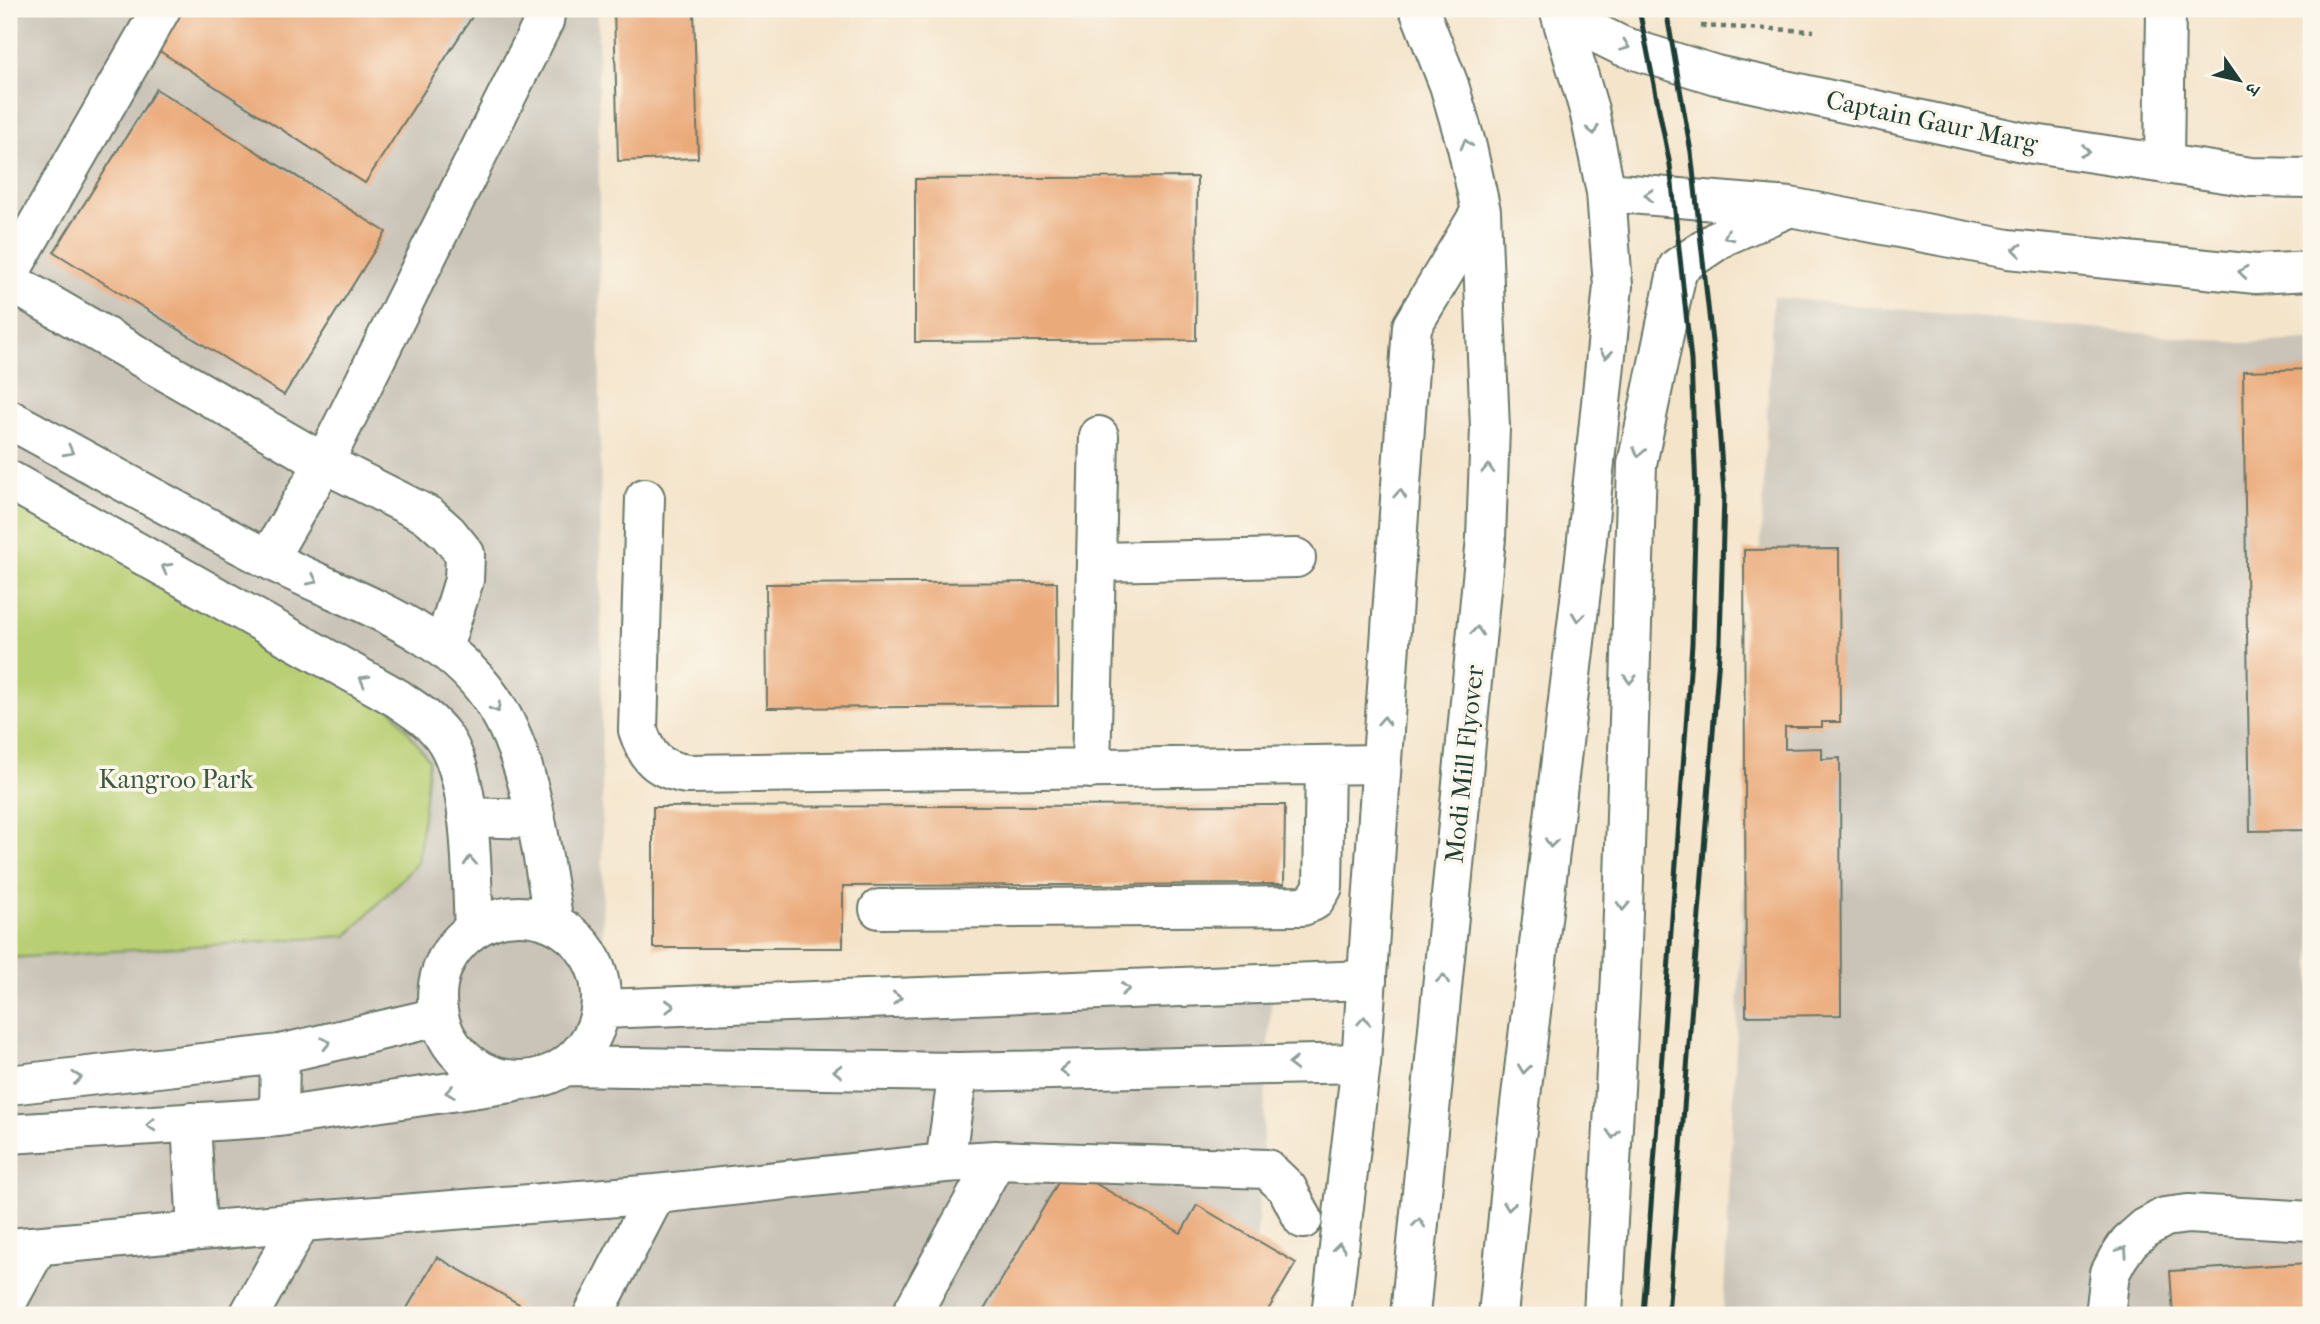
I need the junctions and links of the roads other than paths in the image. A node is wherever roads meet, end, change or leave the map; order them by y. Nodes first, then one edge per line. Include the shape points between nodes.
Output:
1 (161, 9) edge
2 (545, 9) edge
3 (1419, 9) edge
4 (2166, 9) edge
5 (1561, 13) edge
6 (2164, 163) junction
7 (2311, 178) edge
8 (1606, 192) junction
9 (1790, 207) junction
10 (1481, 211) junction
11 (2311, 271) edge
12 (9, 274) edge
13 (9, 281) edge
14 (1613, 286) junction
15 (1652, 385) junction
16 (9, 419) edge
17 (1099, 436) dead end
18 (324, 463) junction
19 (9, 480) edge
20 (645, 498) dead end
21 (1296, 558) dead end
22 (268, 559) junction
23 (1096, 562) junction
24 (443, 648) junction
25 (1381, 764) junction
26 (1325, 765) junction
27 (1091, 769) junction
28 (467, 817) junction
29 (536, 819) junction
30 (879, 909) dead end
31 (554, 923) junction
32 (474, 929) junction
33 (1367, 980) junction
34 (602, 1009) junction
35 (438, 1017) junction
36 (280, 1054) junction
37 (1361, 1063) junction
38 (566, 1066) junction
39 (958, 1072) junction
40 (517, 1082) junction
41 (9, 1085) edge
42 (279, 1117) junction
43 (191, 1122) junction
44 (9, 1133) edge
45 (996, 1160) junction
46 (945, 1163) junction
47 (656, 1194) junction
48 (1303, 1219) dead end
49 (2311, 1221) edge
50 (301, 1222) junction
51 (197, 1231) junction
52 (23, 1247) edge
53 (9, 1299) edge
54 (249, 1315) edge
55 (593, 1315) edge
56 (911, 1315) edge
57 (1331, 1315) edge
58 (1410, 1315) edge
59 (1498, 1315) edge
60 (1603, 1315) edge
61 (2105, 1315) edge

1 - 12 main road
2 - 18 main road via 544,21
10 -> 3 main road, Modi Mill Flyover via 1449,85
4 - 6 main road
5 -> 6 main road, Captain Gaur Marg via 1622,46 1716,75 2027,143
5 -> 8 main road
6 - 7 main road, Captain Gaur Marg via 2251,177
9 -> 8 main road
8 - 14 main road
11 -> 9 main road via 2256,274 2008,249
9 -> 15 main road via 1724,236 1678,267
25 -> 10 main road via 1412,326
58 -> 10 main road, Modi Mill Flyover via 1486,538 1490,428
13 - 18 main road
14 - 15 main road
14 -> 59 main road
15 -> 60 main road via 1637,464 1621,975
16 -> 22 main road
17 - 23 main road
18 - 22 main road
18 - 24 main road via 429,516 465,554 464,580
28 -> 19 main road via 456,760 428,719
20 - 27 main road via 638,730 644,749 670,772
21 - 23 main road
22 -> 24 main road via 387,615
23 - 27 main road
24 -> 29 main road via 473,675 498,709 517,748
25 - 26 main road
25 - 33 main road
26 - 27 main road
26 - 30 main road via 1323,887 1314,901 1303,906
28 - 29 main road
32 -> 28 main road
29 - 31 main road
31 - 32 main road via 531,916 506,916
31 - 34 main road via 576,938 593,961
32 - 35 main road via 444,962 436,989
34 -> 33 main road
37 -> 33 main road
34 - 38 main road via 589,1038
36 -> 35 main road
35 - 40 main road via 455,1052 469,1064 485,1075
41 -> 36 main road
36 - 42 main road
37 -> 39 main road
57 -> 37 main road
39 -> 38 main road
38 - 40 main road
39 - 46 main road
40 -> 42 main road
42 - 43 main road
43 -> 44 main road
43 - 51 main road
45 - 46 main road
45 - 48 main road via 1267,1169 1287,1188
45 - 56 main road
46 - 47 main road
47 - 50 main road
47 - 55 main road
61 -> 49 main road via 2110,1273 2118,1258 2145,1228 2165,1217 2188,1214
50 - 51 main road
50 - 54 main road
51 - 52 main road
52 - 53 main road

